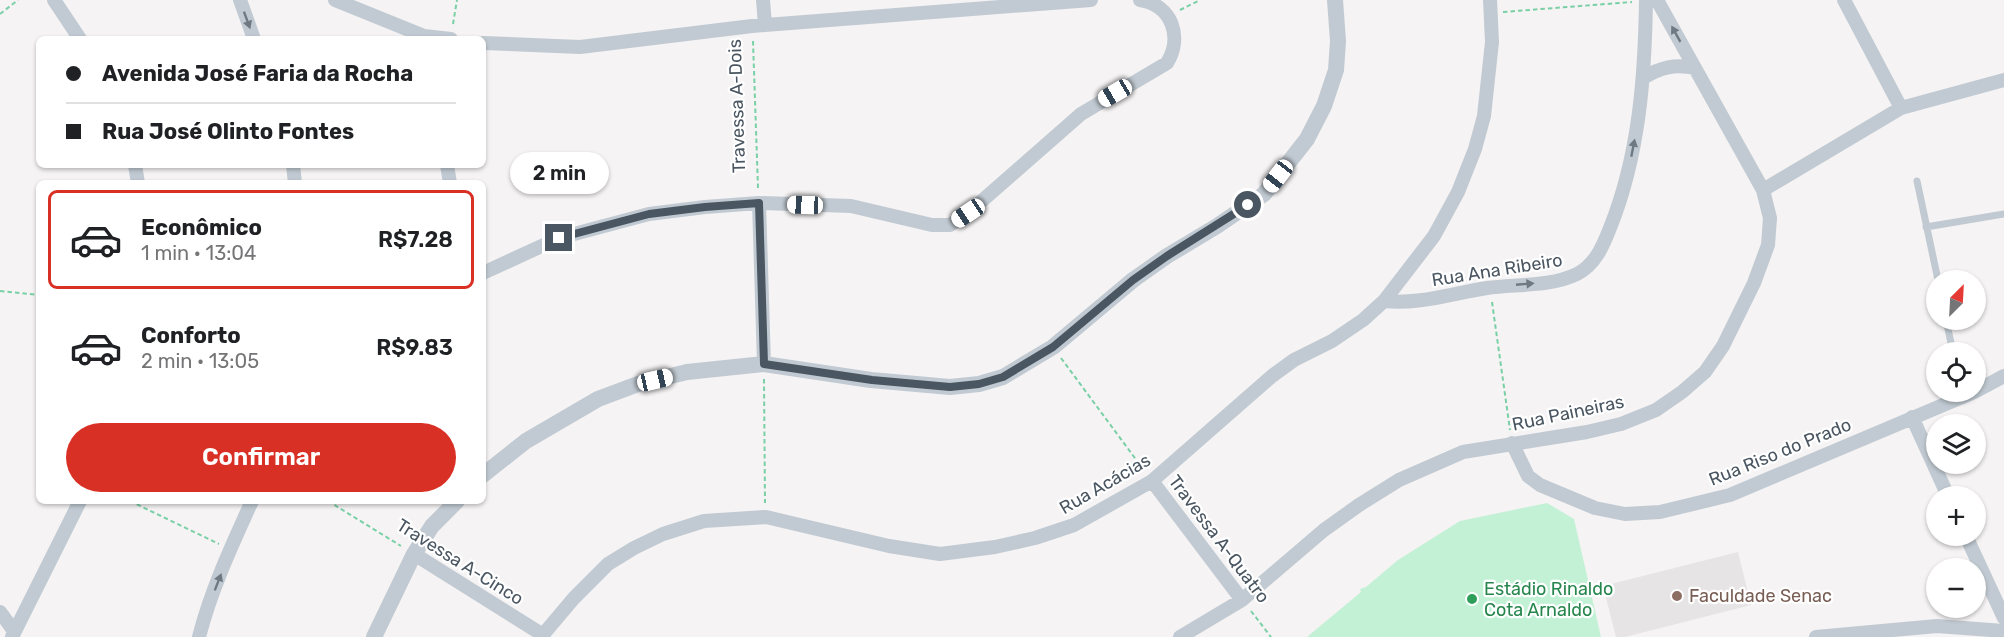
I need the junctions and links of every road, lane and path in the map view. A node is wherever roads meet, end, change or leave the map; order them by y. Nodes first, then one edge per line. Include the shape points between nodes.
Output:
1 (18, 0) edge
2 (54, 0) edge
3 (240, 0) edge
4 (335, 0) edge
5 (457, 0) edge
6 (763, 0) edge
7 (1091, 0) edge
8 (1140, 0) edge
9 (1200, 0) edge
10 (1335, 0) edge
11 (1646, 0) edge
12 (1657, 0) edge
13 (1844, 0) edge
14 (1491, 6) edge
15 (0, 14) edge
16 (1169, 15) junction
17 (759, 26) junction
18 (78, 36) edge
19 (253, 36) edge
20 (420, 36) edge
21 (451, 36) edge
22 (486, 43) edge
23 (1695, 68) junction
24 (1644, 78) junction
25 (2004, 80) edge
26 (1901, 108) junction
27 (1917, 181) dead end
28 (1762, 190) junction
29 (759, 203) junction
30 (2004, 214) edge
31 (1926, 227) junction
32 (1936, 270) edge
33 (486, 272) edge
34 (1490, 287) junction
35 (0, 291) edge
36 (36, 295) edge
37 (1384, 301) junction
38 (1053, 347) junction
39 (764, 364) junction
40 (2004, 376) edge
41 (1986, 384) edge
42 (1947, 402) edge
43 (1912, 417) junction
44 (1512, 443) junction
45 (486, 473) edge
46 (1152, 481) junction
47 (1943, 486) edge
48 (78, 504) edge
49 (136, 504) edge
50 (251, 504) edge
51 (333, 504) edge
52 (454, 504) edge
53 (766, 517) junction
54 (1971, 546) edge
55 (230, 549) junction
56 (414, 554) junction
57 (1242, 600) junction
58 (0, 612) edge
59 (2004, 618) edge
60 (2004, 631) edge
61 (13, 634) edge
62 (542, 636) edge
63 (199, 637) edge
64 (374, 637) edge
65 (1180, 637) edge
66 (1272, 637) edge
67 (1816, 637) edge

1 - 15 path
2 - 18 street
3 -> 19 street
4 - 20 street
5 - 21 path
6 - 17 street
7 - 17 street
8 - 16 street
9 - 16 path
10 - 38 street via 1336,70 1324,106 1307,139 1264,194 1133,280
11 - 14 path
11 - 24 street, Rua Ana Ribeiro
23 -> 12 street, Rua Paineiras
13 - 26 street
14 - 37 street, Rua Acácias via 1490,78 1475,149 1434,236
16 - 29 street via 1175,36 1174,52 1167,63 1081,114 950,225 932,225 851,206
17 - 22 street via 580,47
17 - 29 path, Travessa A-Dois
23 - 24 street via 1668,66
23 - 28 street, Rua Paineiras
34 -> 24 street, Rua Ana Ribeiro via 1559,281 1592,263 1602,249 1625,184
25 - 26 street
26 - 28 street
27 - 31 lane
28 - 44 street, Rua Paineiras via 1770,218 1768,245 1723,346 1705,372 1656,410 1621,424
29 - 33 street via 639,216 559,238
29 - 39 street
30 - 31 lane
31 - 32 lane
34 - 37 street, Rua Ana Ribeiro via 1418,302
34 - 44 path
35 - 36 path
37 - 46 street, Rua Acácias via 1332,341 1272,376
38 - 39 street via 1003,377 950,387
38 - 46 path, Travessa A-Quatro
39 - 45 street via 687,372 598,399 526,441
39 - 53 path
40 - 41 street, Rua Riso do Prado
42 - 43 street, Rua Riso do Prado
43 - 44 street, Rua Riso do Prado via 1730,495 1660,512 1625,514 1595,508 1540,485 1528,476
43 - 47 street
44 - 57 street, Rua Paineiras via 1463,452 1399,480 1324,530
46 - 53 street, Rua Acácias via 1074,525 994,548 940,554
46 - 57 street, Travessa A-Quatro
48 - 61 street
49 - 55 path
50 - 55 street
51 - 56 path, Travessa A-Cinco
52 - 56 street via 432,526
53 - 62 street, Rua Acácias via 704,521 634,548 608,564
54 - 59 street
63 -> 55 street
56 - 62 street, Travessa A-Cinco
56 - 64 street
57 - 65 street, Rua Paineiras
57 - 66 path, Travessa A-Quatro
58 - 61 street
60 - 67 street via 1937,626

